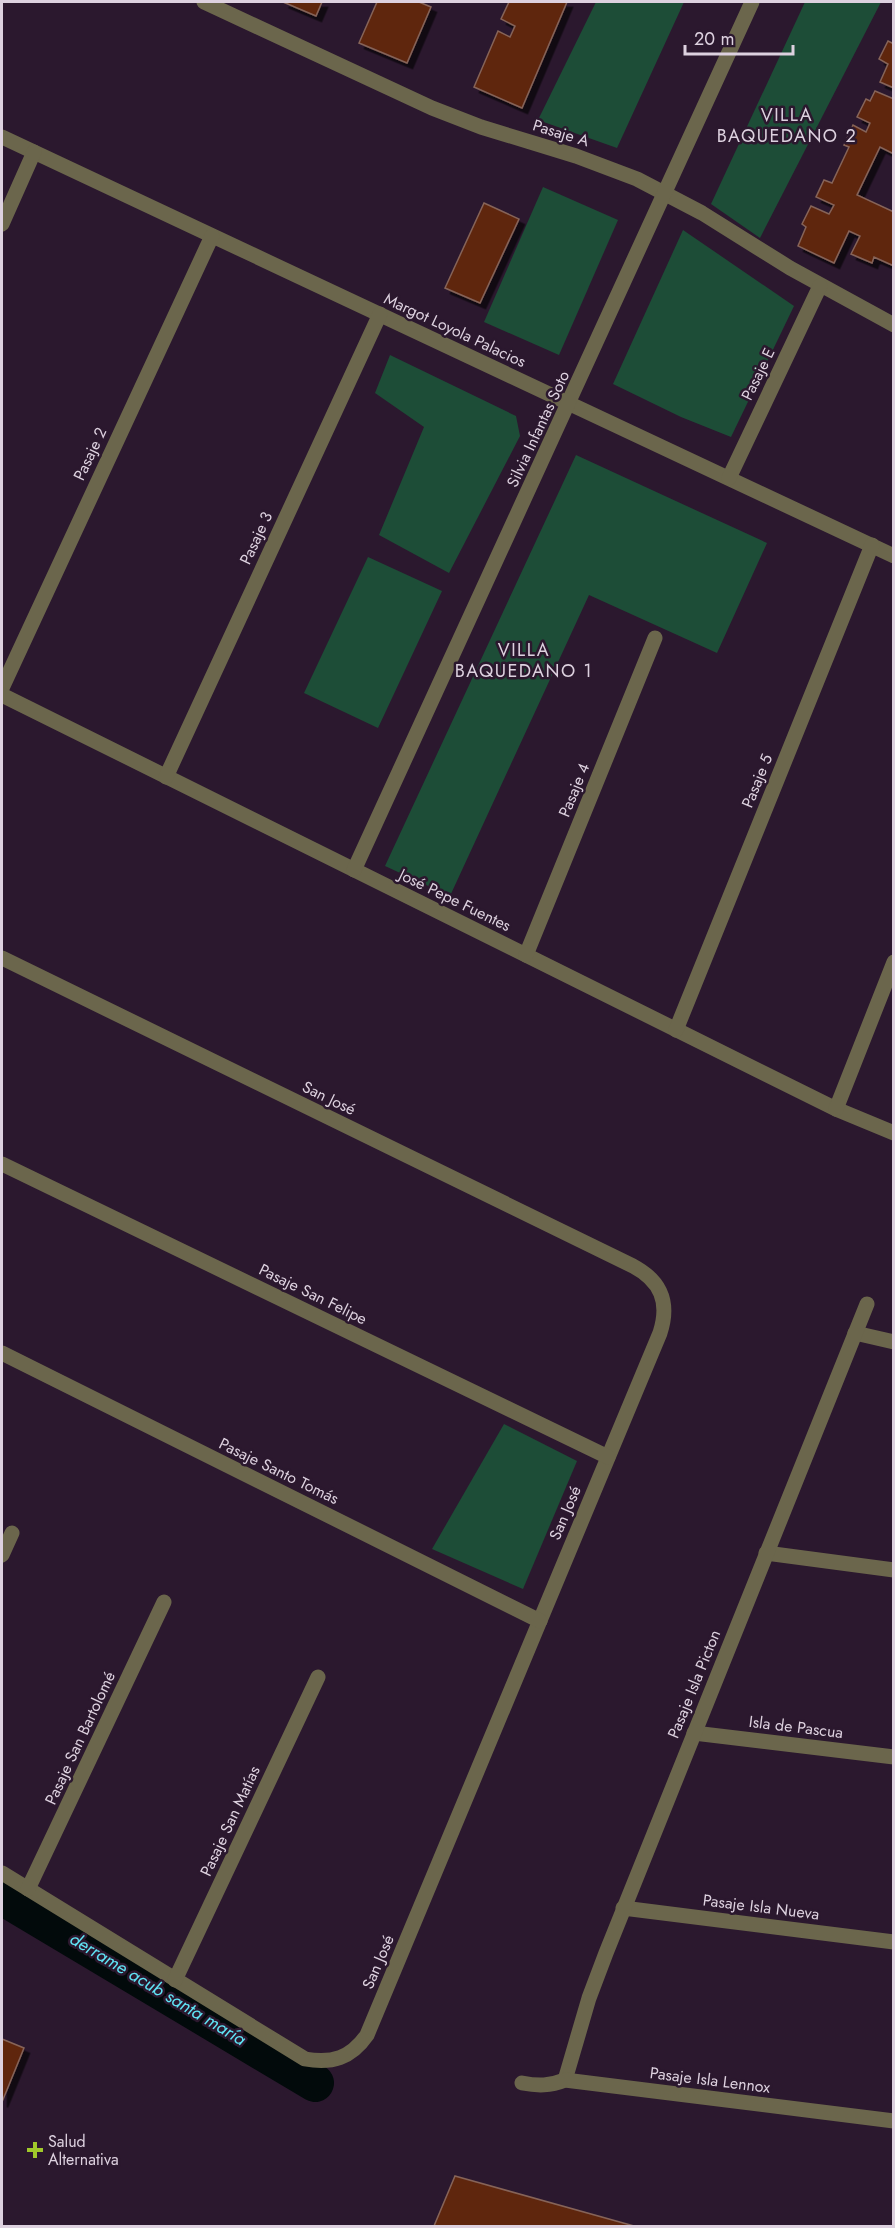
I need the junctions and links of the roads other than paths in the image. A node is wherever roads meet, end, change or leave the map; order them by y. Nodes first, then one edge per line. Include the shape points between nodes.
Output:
1 (204, 2) edge
2 (752, 2) edge
3 (2, 137) edge
4 (34, 152) junction
5 (666, 193) junction
6 (2, 224) edge
7 (212, 236) junction
8 (820, 286) junction
9 (380, 314) junction
10 (894, 325) edge
11 (569, 404) junction
12 (729, 478) junction
13 (872, 545) junction
14 (894, 556) edge
15 (655, 638) dead end
16 (2, 688) edge
17 (2, 695) edge
18 (166, 777) junction
19 (354, 870) junction
20 (526, 955) junction
21 (2, 958) edge
22 (894, 962) edge
23 (676, 1030) junction
24 (836, 1109) junction
25 (894, 1133) edge
26 (2, 1164) edge
27 (867, 1304) dead end
28 (855, 1333) junction
29 (894, 1342) edge
30 (2, 1353) edge
31 (608, 1457) junction
32 (12, 1533) dead end
33 (766, 1553) junction
34 (2, 1556) edge
35 (894, 1570) edge
36 (164, 1602) dead end
37 (540, 1621) junction
38 (318, 1677) dead end
39 (694, 1733) junction
40 (894, 1758) edge
41 (2, 1873) edge
42 (28, 1889) junction
43 (623, 1908) junction
44 (894, 1942) edge
45 (175, 1980) junction
46 (565, 2080) junction
47 (522, 2083) dead end
48 (894, 2121) edge

1 - 5 street, Pasaje A via 432,108 607,166
2 - 5 street, Silvia Infantas Soto
3 - 4 street, Margot Loyola Palacios
4 - 6 street
4 - 7 street, Margot Loyola Palacios
5 - 8 street, Pasaje A
5 - 11 street, Silvia Infantas Soto
7 - 9 street, Margot Loyola Palacios
7 - 16 street, Pasaje 2
8 - 10 street, Pasaje A
8 - 12 street, Pasaje E
9 - 11 street, Margot Loyola Palacios
9 - 18 street, Pasaje 3
11 - 12 street, Margot Loyola Palacios
11 - 19 street, Silvia Infantas Soto
12 - 13 street, Margot Loyola Palacios
13 - 14 street, Margot Loyola Palacios
13 - 23 street, Pasaje 5
15 - 20 street, Pasaje 4
17 - 18 street, José Pepe Fuentes
18 - 19 street, José Pepe Fuentes
19 - 20 street, José Pepe Fuentes
20 - 23 street, José Pepe Fuentes
21 - 31 street, San José via 644,1272 661,1293 664,1320
22 - 24 street
23 - 24 street, José Pepe Fuentes
24 - 25 street, José Pepe Fuentes
26 - 31 street, Pasaje San Felipe
27 - 28 street, Pasaje Isla Picton
28 - 29 street
28 - 33 street, Pasaje Isla Picton
30 - 37 street, Pasaje Santo Tomás
31 - 37 street, San José
32 - 34 street
33 - 35 street
33 - 39 street, Pasaje Isla Picton
36 - 42 street, Pasaje San Bartolomé
37 - 45 street, San José via 367,2036 359,2047 335,2061 305,2059
38 - 45 street, Pasaje San Matías
39 - 40 street, Isla de Pascua
39 - 43 street, Pasaje Isla Picton
41 - 42 street, San José
42 - 45 street, San José
43 - 44 street, Pasaje Isla Nueva
43 - 46 street, Pasaje Isla Picton via 589,1998
46 - 47 street, Pasaje Isla Lennox via 540,2086
46 - 48 street, Pasaje Isla Lennox

